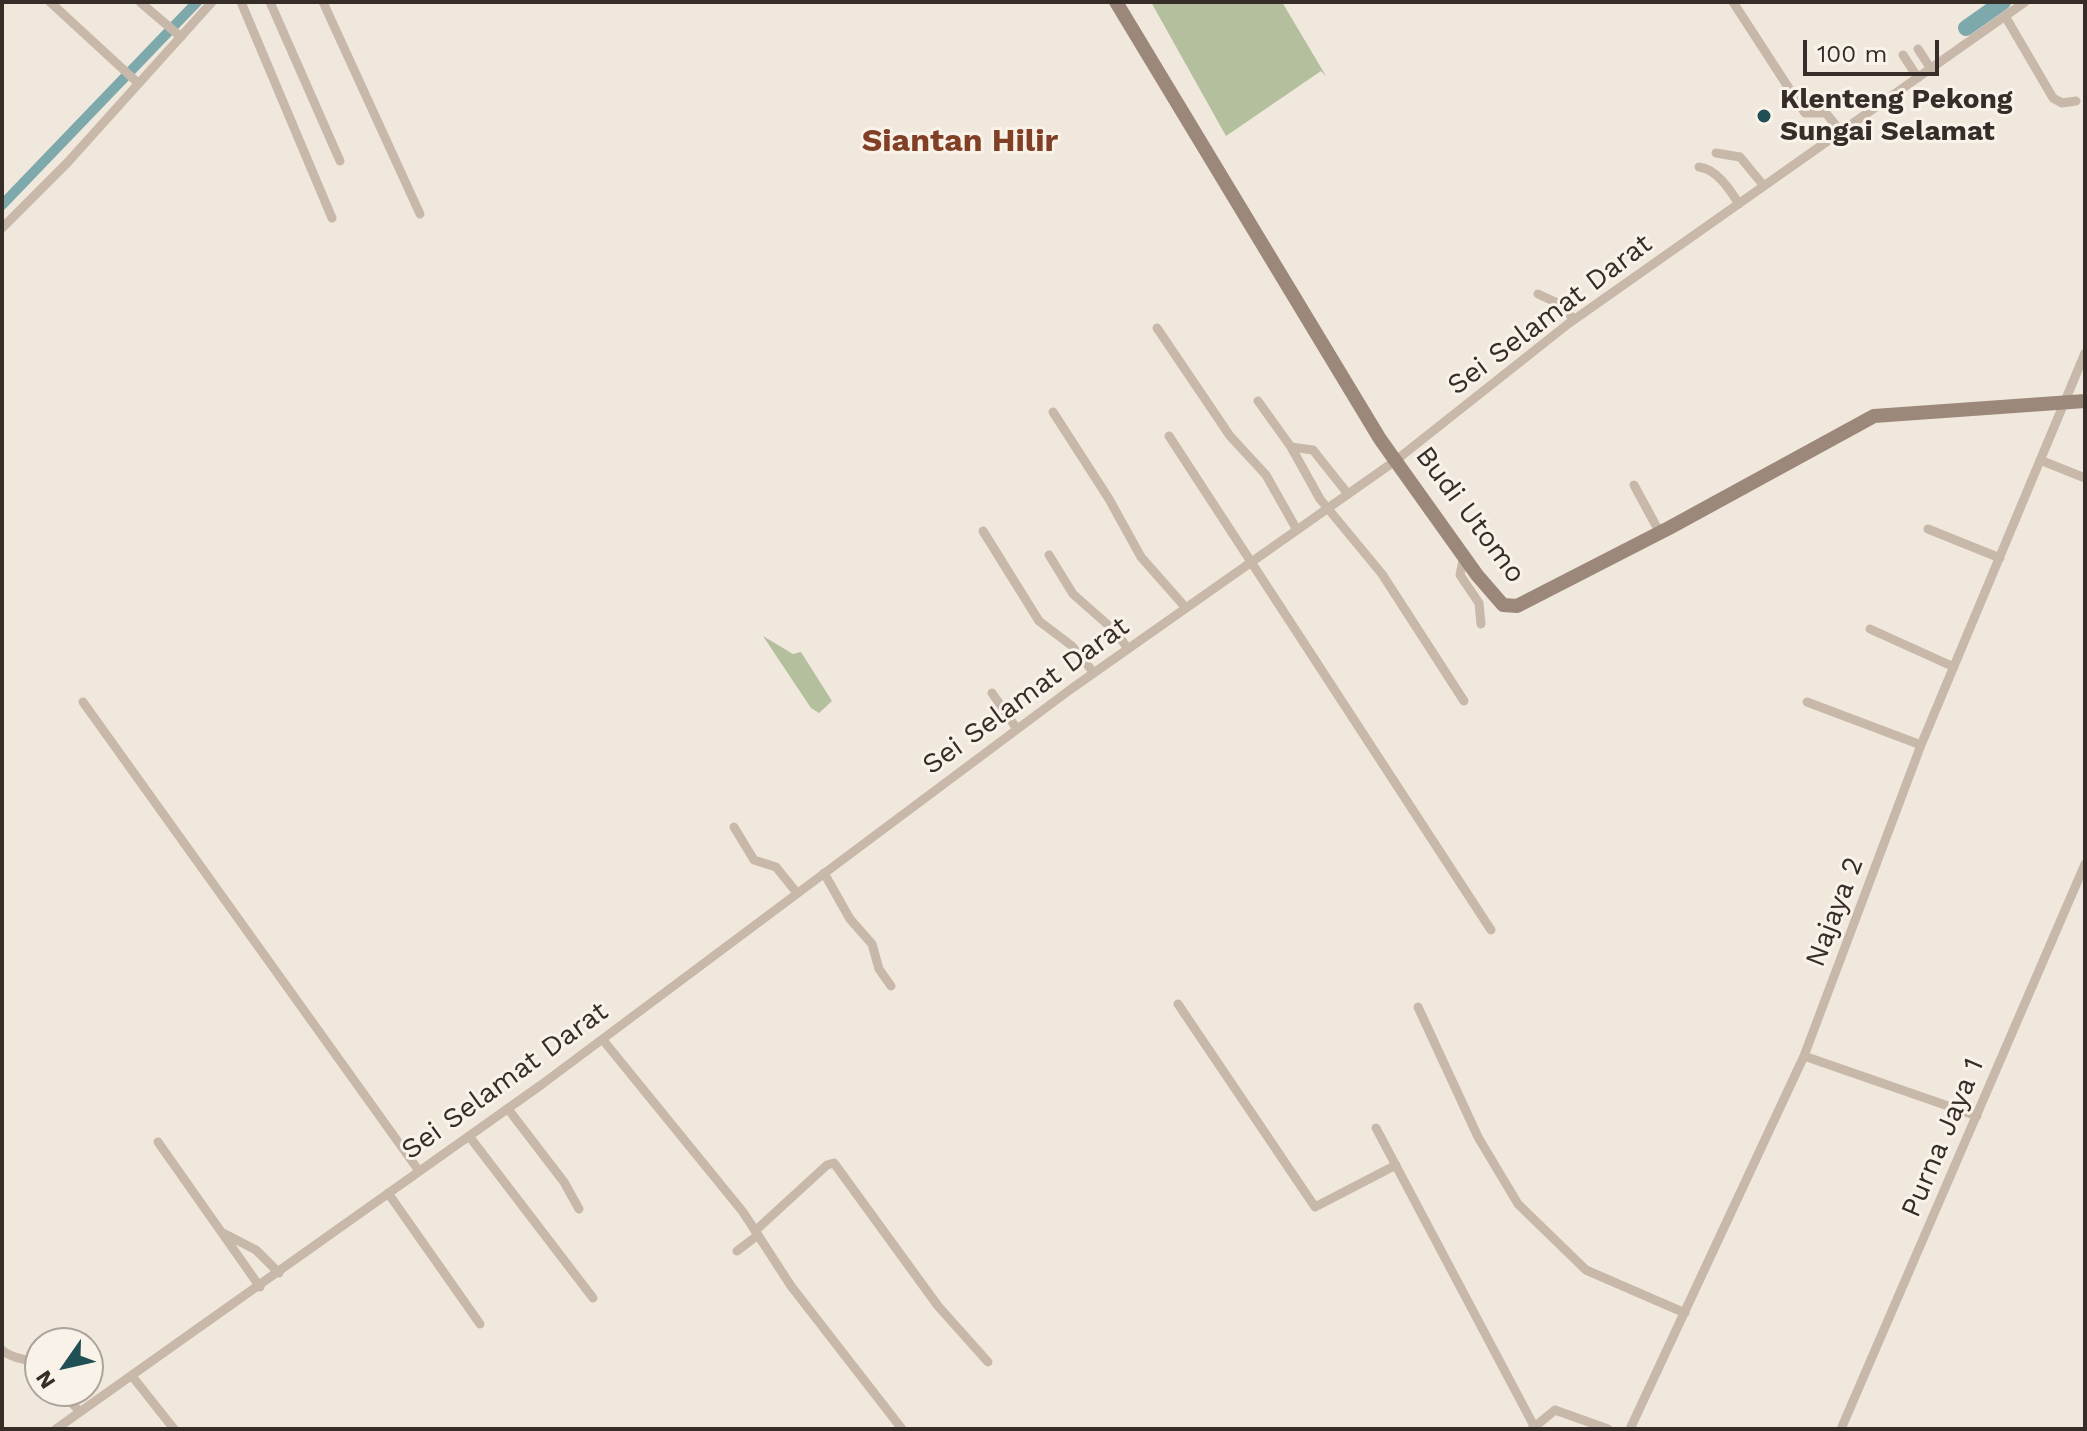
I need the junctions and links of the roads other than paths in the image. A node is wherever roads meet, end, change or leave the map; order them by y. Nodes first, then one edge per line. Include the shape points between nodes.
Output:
1 (50, 2) edge
2 (140, 2) edge
3 (212, 2) edge
4 (241, 2) edge
5 (270, 2) edge
6 (323, 2) edge
7 (1116, 2) edge
8 (1733, 2) edge
9 (2005, 2) edge
10 (2025, 2) edge
11 (2009, 14) junction
12 (175, 32) junction
13 (1918, 49) dead end
14 (1903, 55) dead end
15 (1929, 66) junction
16 (1916, 74) junction
17 (135, 80) junction
18 (2076, 101) dead end
19 (1839, 130) junction
20 (1716, 153) dead end
21 (340, 161) dead end
22 (1699, 167) dead end
23 (1764, 186) junction
24 (1739, 204) junction
25 (420, 214) dead end
26 (332, 218) dead end
27 (2, 228) edge
28 (1538, 294) dead end
29 (1572, 318) junction
30 (1157, 328) dead end
31 (2085, 353) edge
32 (1258, 401) dead end
33 (2085, 401) edge
34 (2064, 402) junction
35 (1053, 412) dead end
36 (1169, 436) dead end
37 (1291, 447) junction
38 (1388, 451) junction
39 (2040, 460) junction
40 (2085, 478) edge
41 (1634, 485) dead end
42 (1348, 494) junction
43 (1329, 507) junction
44 (1928, 529) dead end
45 (1297, 530) junction
46 (983, 531) dead end
47 (1660, 533) junction
48 (1049, 555) dead end
49 (1464, 556) junction
50 (2000, 558) junction
51 (1247, 560) junction
52 (1182, 604) junction
53 (1481, 624) dead end
54 (1870, 629) dead end
55 (1126, 646) junction
56 (1954, 667) junction
57 (1091, 670) junction
58 (992, 693) dead end
59 (1464, 701) dead end
60 (83, 702) dead end
61 (1807, 702) dead end
62 (1015, 725) junction
63 (1921, 745) junction
64 (734, 827) dead end
65 (2085, 864) edge
66 (824, 873) junction
67 (795, 890) junction
68 (1491, 930) dead end
69 (891, 986) dead end
70 (1178, 1004) dead end
71 (1418, 1007) dead end
72 (603, 1040) junction
73 (1804, 1056) junction
74 (508, 1109) junction
75 (1977, 1116) junction
76 (1376, 1128) dead end
77 (469, 1136) junction
78 (158, 1142) dead end
79 (1396, 1165) junction
80 (419, 1171) junction
81 (388, 1193) junction
82 (579, 1209) dead end
83 (220, 1231) junction
84 (756, 1233) junction
85 (737, 1251) dead end
86 (276, 1269) junction
87 (260, 1287) junction
88 (593, 1298) dead end
89 (1685, 1313) junction
90 (480, 1324) dead end
91 (2, 1350) edge
92 (24, 1360) edge
93 (988, 1362) dead end
94 (132, 1376) junction
95 (75, 1407) edge
96 (80, 1412) junction
97 (1533, 1427) edge
98 (56, 1429) edge
99 (174, 1429) edge
100 (902, 1429) edge
101 (1608, 1429) edge
102 (1630, 1429) edge
103 (1841, 1429) edge

1 - 17 street
2 - 12 street
3 - 12 street
4 - 26 street
5 - 21 street
6 - 25 street
7 - 38 street, Budi Utomo
8 - 19 street via 1805,113 1829,115
9 - 11 street
10 - 11 street, Sei Selamat Darat
11 - 15 street, Sei Selamat Darat
11 - 18 street via 2053,98
12 - 17 street
13 - 15 street
14 - 16 street
15 - 16 street, Sei Selamat Darat
16 - 19 street, Sei Selamat Darat
17 - 27 street
19 - 23 street, Sei Selamat Darat
20 - 23 street via 1740,157
22 - 24 street via 1706,167 1729,188
23 - 24 street, Sei Selamat Darat
24 - 29 street, Sei Selamat Darat
28 - 29 street via 1562,305
29 - 38 street, Sei Selamat Darat
30 - 45 street via 1230,436 1261,468
31 - 34 street, Najaya 2
32 - 37 street
33 - 34 street, Budi Utomo
34 - 39 street, Najaya 2
34 - 47 street, Budi Utomo via 1874,416
35 - 52 street via 1141,557
36 - 51 street
37 - 42 street via 1313,450
37 - 43 street
38 - 42 street, Sei Selamat Darat
38 - 49 street, Budi Utomo
39 - 40 street
39 - 50 street, Najaya 2
41 - 47 street
42 - 43 street, Sei Selamat Darat
43 - 45 street, Sei Selamat Darat
43 - 59 street via 1374,562
44 - 50 street
45 - 51 street, Sei Selamat Darat
46 - 57 street via 1039,621
47 - 49 street, Budi Utomo via 1511,606 1503,605
48 - 55 street via 1073,594
49 - 53 street via 1460,575 1479,603
50 - 56 street, Najaya 2
51 - 52 street, Sei Selamat Darat
51 - 68 street
52 - 55 street, Sei Selamat Darat
54 - 56 street
55 - 57 street, Sei Selamat Darat
56 - 63 street, Najaya 2
57 - 62 street, Sei Selamat Darat
58 - 62 street
60 - 80 street
61 - 63 street
62 - 66 street, Sei Selamat Darat
63 - 73 street, Najaya 2
64 - 67 street via 754,860 767,862
65 - 75 street, Purna Jaya 1
66 - 67 street, Sei Selamat Darat
66 - 69 street via 850,919 872,944
67 - 72 street, Sei Selamat Darat
70 - 79 street via 1315,1207
71 - 89 street via 1478,1137 1518,1204 1586,1270
72 - 74 street, Sei Selamat Darat
72 - 84 street
73 - 75 street
73 - 89 street, Najaya 2
74 - 77 street, Sei Selamat Darat
74 - 82 street
75 - 103 street, Purna Jaya 1
76 - 79 street
77 - 80 street, Sei Selamat Darat
77 - 88 street
78 - 83 street
79 - 97 street
80 - 81 street, Sei Selamat Darat
81 - 86 street, Sei Selamat Darat
81 - 90 street
83 - 86 street
83 - 87 street
84 - 85 street
84 - 93 street via 834,1163 938,1306
84 - 100 street
86 - 87 street, Sei Selamat Darat
87 - 94 street, Sei Selamat Darat
89 - 102 street, Najaya 2
91 - 92 street
94 - 96 street, Sei Selamat Darat
94 - 99 street
95 - 96 street
96 - 98 street, Sei Selamat Darat
97 - 101 street via 1555,1410

